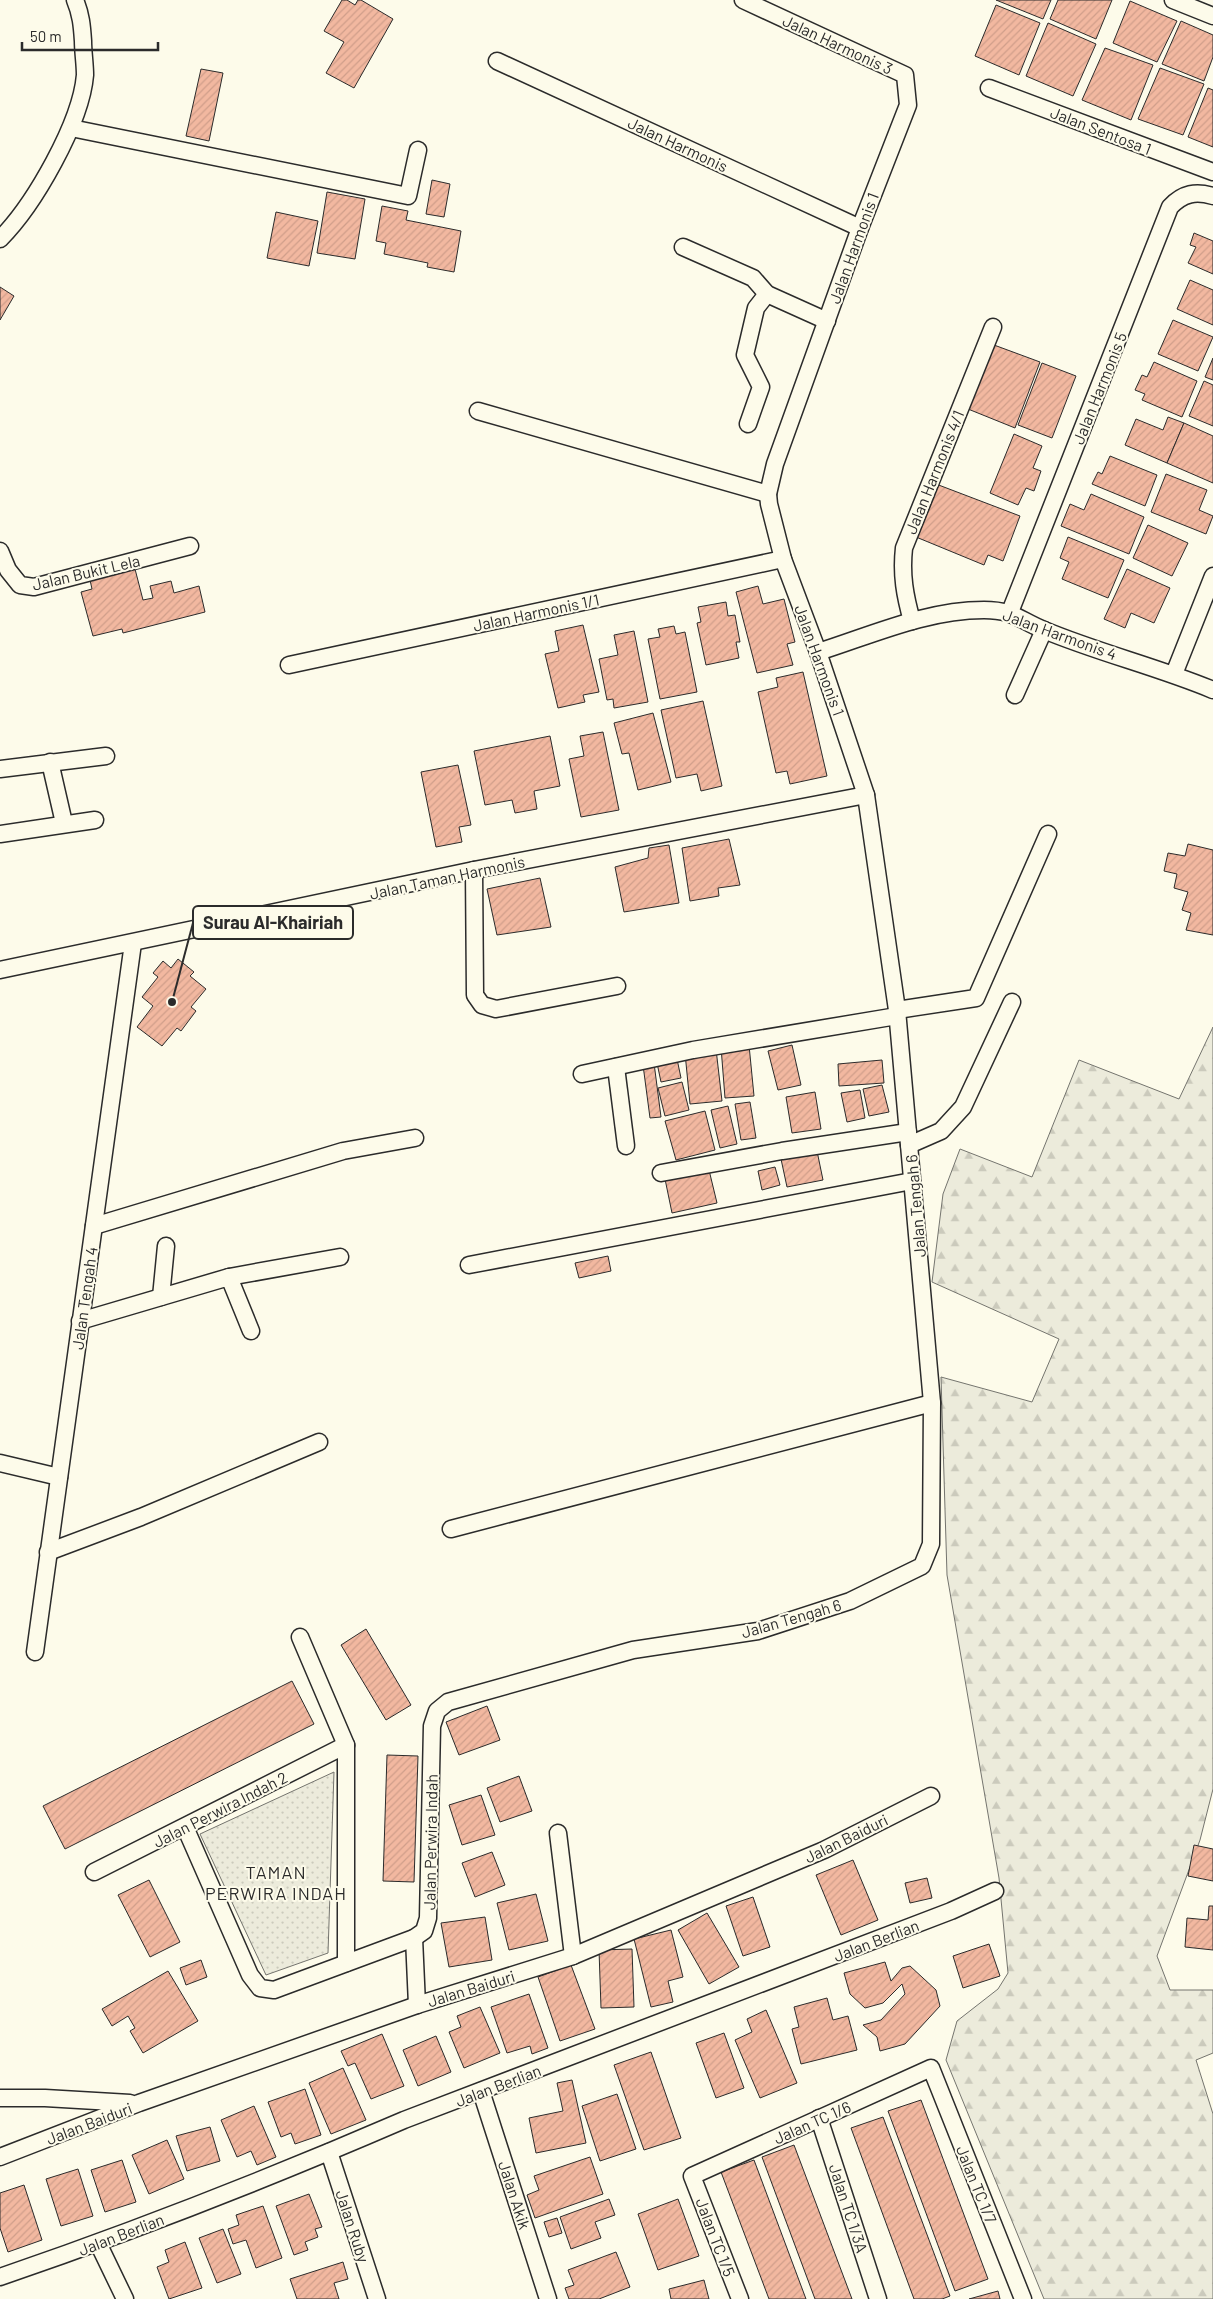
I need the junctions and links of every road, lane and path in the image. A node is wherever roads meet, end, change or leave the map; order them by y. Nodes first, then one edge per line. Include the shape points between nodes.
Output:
1 (75, 0) edge
2 (743, 0) edge
3 (1173, 0) edge
4 (1213, 16) edge
5 (497, 61) dead end
6 (905, 75) joint
7 (989, 88) dead end
8 (72, 128) junction
9 (418, 150) dead end
10 (1213, 172) edge
11 (1213, 196) edge
12 (860, 228) junction
13 (0, 239) edge
14 (683, 247) dead end
15 (767, 294) junction
16 (827, 321) junction
17 (993, 327) dead end
18 (478, 411) dead end
19 (748, 424) dead end
20 (768, 494) junction
21 (190, 546) dead end
22 (0, 550) edge
23 (783, 559) junction
24 (1213, 576) edge
25 (1010, 612) junction
26 (912, 621) junction
27 (1044, 630) junction
28 (818, 652) junction
29 (289, 665) dead end
30 (1174, 674) junction
31 (1213, 690) edge
32 (1015, 695) dead end
33 (106, 756) dead end
34 (50, 762) junction
35 (0, 769) edge
36 (866, 795) junction
37 (95, 820) dead end
38 (64, 824) junction
39 (0, 834) edge
40 (1048, 834) dead end
41 (474, 870) junction
42 (133, 943) junction
43 (0, 970) edge
44 (617, 986) dead end
45 (1012, 1002) dead end
46 (897, 1013) junction
47 (616, 1067) junction
48 (582, 1074) dead end
49 (415, 1138) dead end
50 (908, 1138) junction
51 (626, 1146) dead end
52 (661, 1173) dead end
53 (912, 1181) junction
54 (94, 1226) junction
55 (166, 1246) dead end
56 (340, 1257) dead end
57 (470, 1265) dead end
58 (228, 1278) junction
59 (161, 1297) junction
60 (80, 1322) junction
61 (251, 1331) dead end
62 (932, 1403) junction
63 (319, 1442) dead end
64 (0, 1462) edge
65 (59, 1477) junction
66 (451, 1529) dead end
67 (48, 1552) junction
68 (300, 1637) dead end
69 (36, 1652) dead end
70 (438, 1711) joint
71 (346, 1745) junction
72 (931, 1796) dead end
73 (184, 1827) junction
74 (558, 1833) dead end
75 (94, 1872) dead end
76 (995, 1892) dead end
77 (414, 1938) junction
78 (573, 1956) junction
79 (346, 1963) junction
80 (417, 2004) junction
81 (931, 2068) joint
82 (481, 2092) junction
83 (0, 2098) edge
84 (138, 2104) junction
85 (819, 2118) junction
86 (329, 2152) junction
87 (0, 2157) edge
88 (692, 2176) joint
89 (98, 2243) junction
90 (0, 2277) edge
91 (125, 2299) edge
92 (377, 2299) edge
93 (548, 2299) edge
94 (740, 2299) edge
95 (878, 2299) edge
96 (1023, 2299) edge

1 - 8 street via 81,13 85,76
2 - 6 street, Jalan Harmonis 3
3 - 4 street
5 - 12 street, Jalan Harmonis
6 - 12 street, Jalan Harmonis 1 via 908,105
7 - 10 street, Jalan Sentosa 1
8 - 9 street via 408,196
8 - 13 street via 44,180 10,230
11 - 25 street, Jalan Harmonis 5 via 1186,195 1170,207
12 - 16 street, Jalan Harmonis 1
14 - 15 street via 753,278
15 - 16 street
15 - 19 street via 756,308 745,356 761,387
16 - 20 street, Jalan Harmonis 1
17 - 26 street, Jalan Harmonis 4/1 via 904,548 904,591
18 - 20 street
20 - 23 street, Jalan Harmonis 1
21 - 22 street, Jalan Bukit Lela via 34,587 20,585 8,570
23 - 28 street, Jalan Harmonis 1
23 - 29 street, Jalan Harmonis 1/1
24 - 30 street
25 - 26 street, Jalan Harmonis 4 via 959,612
25 - 27 street, Jalan Harmonis 4
26 - 28 street, Jalan Harmonis 4
27 - 30 street, Jalan Harmonis 4
27 - 32 street
28 - 36 street, Jalan Harmonis 1
30 - 31 street, Jalan Harmonis 4
33 - 34 street
34 - 35 street
34 - 38 street
36 - 41 street, Jalan Taman Harmonis
36 - 46 street, Jalan Harmonis 1
37 - 38 street
38 - 39 street
40 - 46 street via 976,998
41 - 42 street, Jalan Taman Harmonis
41 - 44 street via 475,995 482,1005 496,1009
42 - 43 street, Jalan Taman Harmonis
42 - 54 street, Jalan Tengah 4
45 - 50 street via 963,1107 941,1131
46 - 47 street
46 - 50 street, Jalan Tengah 6
47 - 48 street
47 - 51 street
49 - 54 street via 343,1151
50 - 52 street via 782,1150
50 - 53 street, Jalan Tengah 6
53 - 57 street
53 - 62 street, Jalan Tengah 6
54 - 60 street, Jalan Tengah 4
55 - 59 street
56 - 58 street
58 - 59 street
58 - 61 street
59 - 60 street
60 - 65 street, Jalan Tengah 4
62 - 66 street
62 - 70 street, Jalan Tengah 6 via 931,1544 922,1566 850,1601 758,1631 633,1650 448,1702
63 - 67 street
64 - 65 street
65 - 67 street, Jalan Tengah 4
67 - 69 street, Jalan Tengah 4
68 - 71 street
70 - 77 street, Jalan Perwira Indah via 432,1726 428,1918 424,1931
71 - 73 street, Jalan Perwira Indah 2
71 - 79 street
72 - 78 street, Jalan Baiduri via 824,1850
73 - 75 street, Jalan Perwira Indah 2
73 - 79 street via 250,1976 260,1988 274,1990
74 - 78 street
76 - 82 street, Jalan Berlian
77 - 79 street
77 - 80 street
78 - 80 street, Jalan Baiduri
80 - 84 street, Jalan Baiduri
81 - 85 street, Jalan TC 1/6
81 - 96 street, Jalan TC 1/7
82 - 86 street, Jalan Berlian
82 - 93 street, Jalan Akik
83 - 84 street
84 - 87 street, Jalan Baiduri
85 - 88 street, Jalan TC 1/6
85 - 95 street, Jalan TC 1/3A
86 - 89 street, Jalan Berlian
86 - 92 street, Jalan Ruby
88 - 94 street, Jalan TC 1/5
89 - 90 street, Jalan Berlian
89 - 91 street

